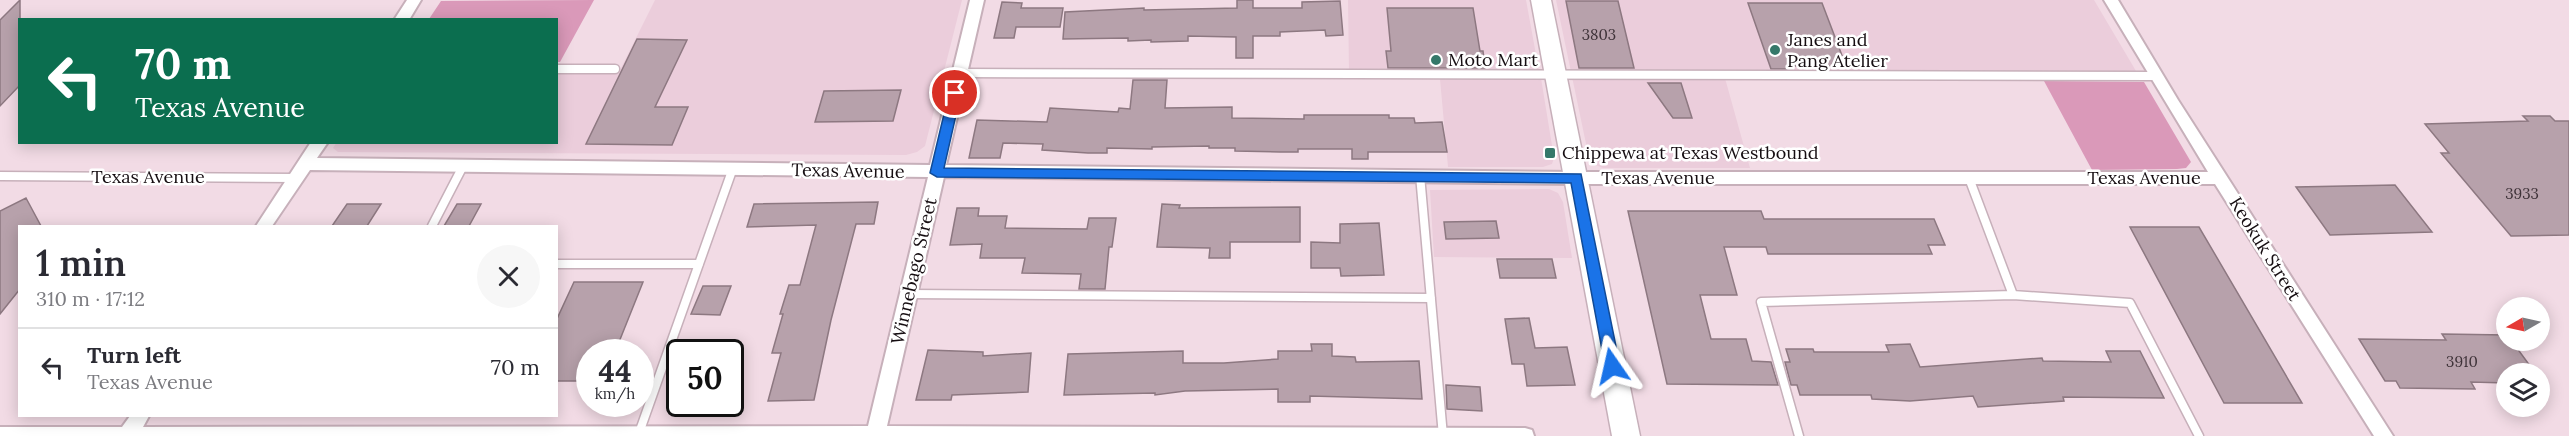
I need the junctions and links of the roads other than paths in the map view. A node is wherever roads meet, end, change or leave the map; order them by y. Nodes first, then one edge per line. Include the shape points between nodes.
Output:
1 (414, 0) edge
2 (977, 0) edge
3 (1541, 0) edge
4 (2110, 0) edge
5 (402, 18) edge
6 (558, 69) edge
7 (615, 69) dead end
8 (960, 73) junction
9 (1556, 75) junction
10 (2156, 76) junction
11 (319, 144) edge
12 (462, 168) junction
13 (734, 168) junction
14 (300, 171) junction
15 (937, 173) junction
16 (1420, 175) junction
17 (0, 176) edge
18 (1576, 178) junction
19 (1969, 178) junction
20 (2220, 178) junction
21 (265, 225) edge
22 (433, 225) edge
23 (558, 264) edge
24 (699, 264) junction
25 (908, 294) junction
26 (2013, 296) junction
27 (1431, 298) junction
28 (139, 417) edge
29 (639, 433) junction
30 (0, 435) edge
31 (731, 435) edge
32 (876, 435) edge
33 (127, 436) edge
34 (1443, 436) edge
35 (1525, 436) edge
36 (1626, 436) edge
37 (1799, 436) edge
38 (2199, 436) edge
39 (2384, 436) edge

1 - 5 street
2 - 8 street, Winnebago Street
3 - 9 main road
4 - 10 street, Keokuk Street
6 - 7 lane
8 - 9 lane
8 - 15 street, Winnebago Street
9 - 10 lane
9 - 18 main road
10 - 20 street, Keokuk Street
11 - 14 street
12 - 13 street, Texas Avenue
12 - 14 street, Texas Avenue
12 - 22 lane
13 - 15 street, Texas Avenue
13 - 24 lane
14 - 17 lane, Texas Avenue
14 - 21 street
15 - 16 street, Texas Avenue
15 - 25 street, Winnebago Street
16 - 18 street, Texas Avenue
16 - 27 lane
18 - 19 street, Texas Avenue
18 - 36 main road
19 - 20 street, Texas Avenue
19 - 26 lane
20 - 39 street, Keokuk Street
23 - 24 lane
24 - 29 lane
25 - 27 lane
25 - 32 street, Winnebago Street
26 - 37 lane via 1761,302
26 - 38 lane via 2130,303
27 - 34 lane
28 - 33 street
29 - 31 street
29 - 33 street
30 - 33 street
31 - 32 street
32 - 34 street
34 - 35 street

